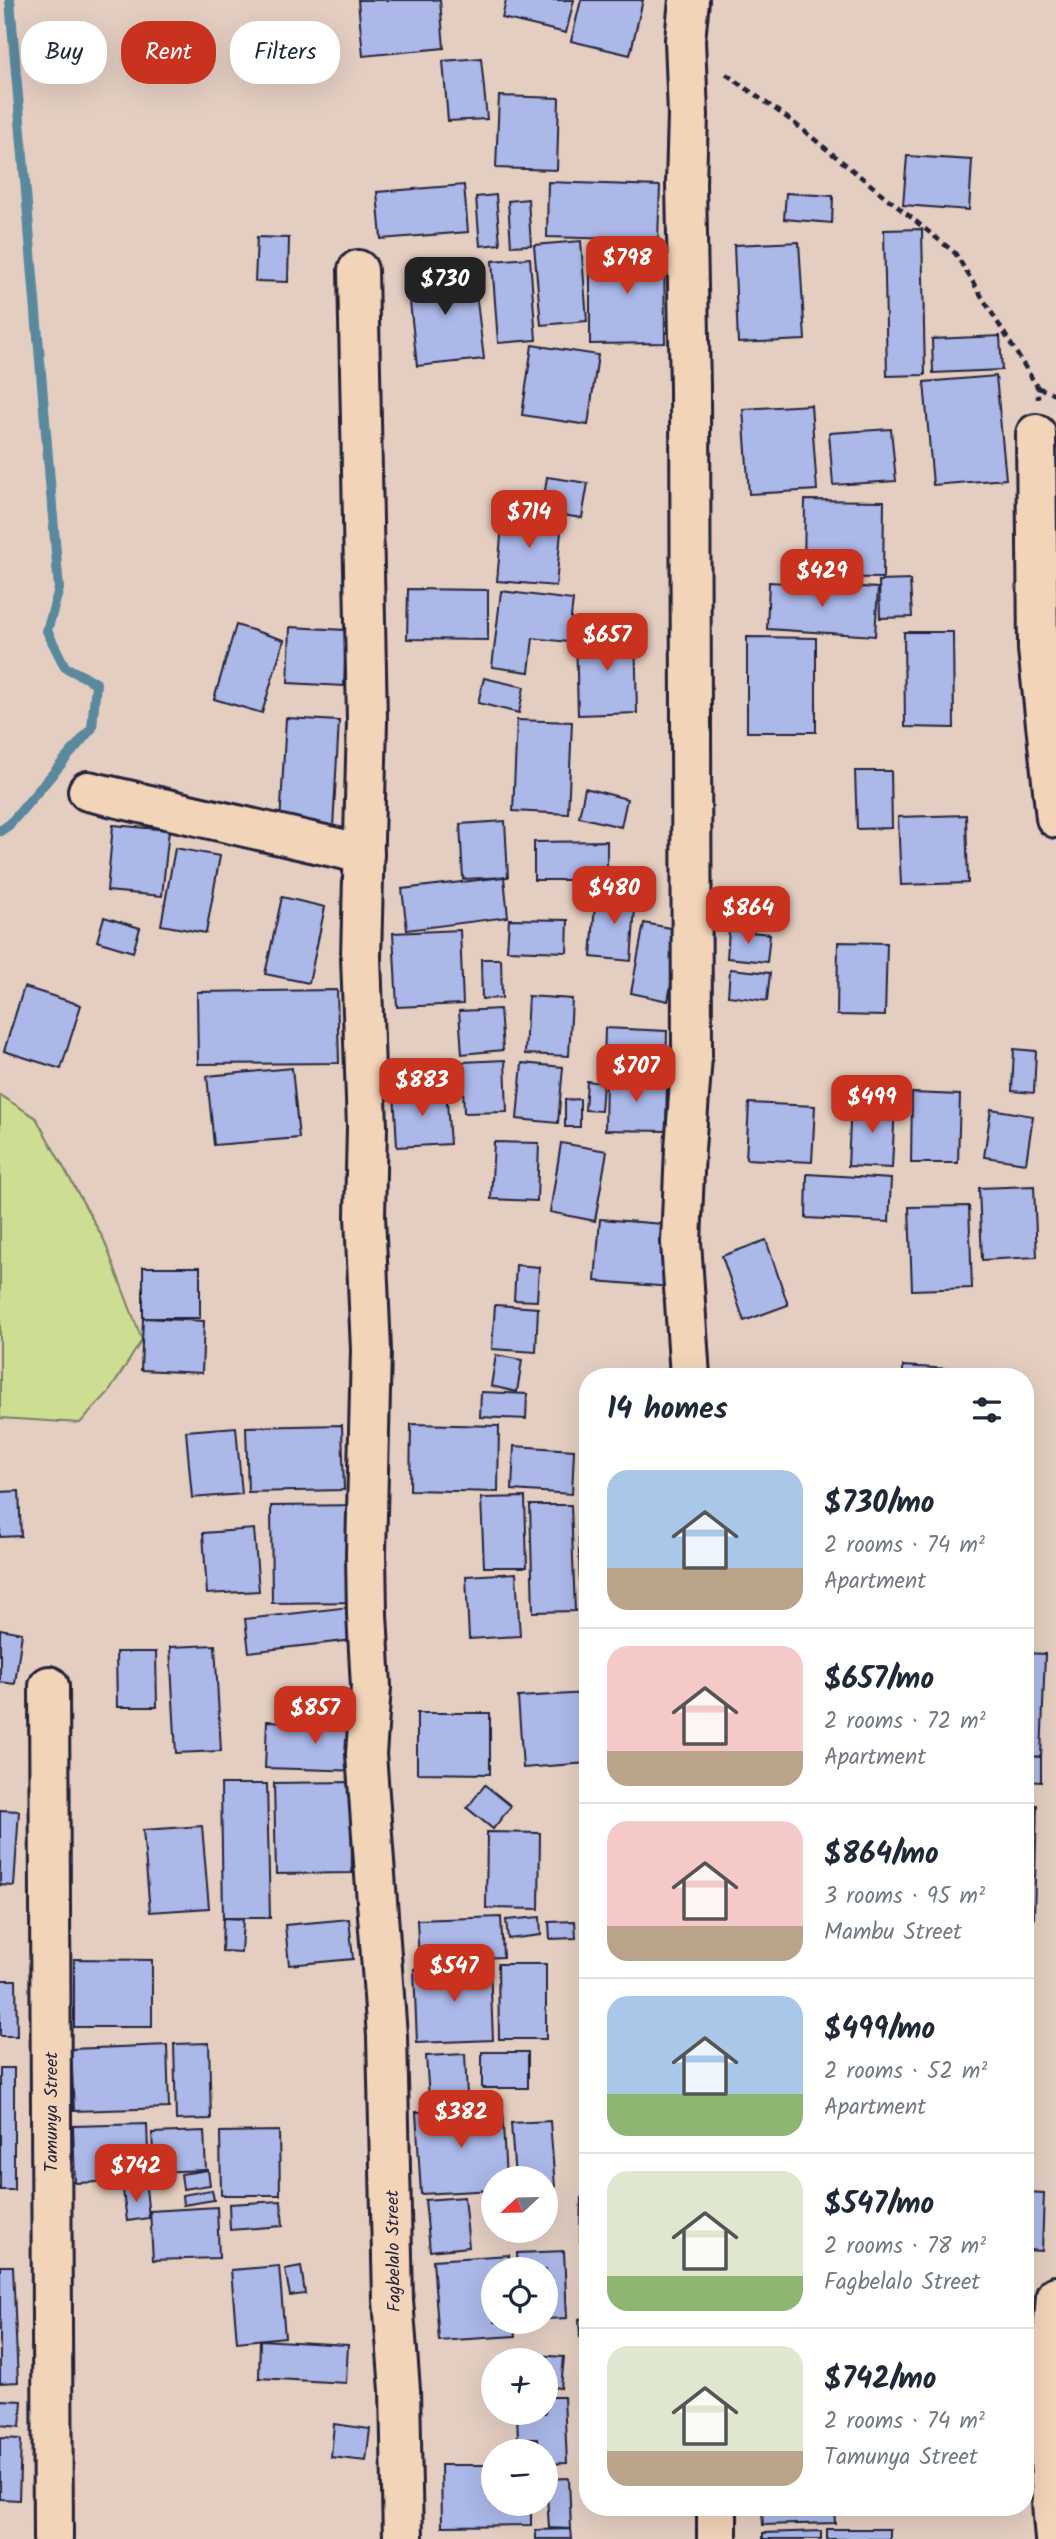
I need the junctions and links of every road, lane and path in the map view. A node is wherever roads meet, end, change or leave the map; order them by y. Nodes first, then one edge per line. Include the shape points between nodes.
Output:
1 (689, 0) edge
2 (685, 40) junction
3 (358, 270) dead end
4 (1056, 394) edge
5 (1036, 434) dead end
6 (88, 791) dead end
7 (1056, 818) edge
8 (364, 854) junction
9 (689, 1368) edge
10 (49, 1686) dead end
11 (1056, 2296) edge
12 (717, 2516) edge
13 (53, 2539) edge
14 (403, 2539) edge
15 (717, 2539) edge
16 (1055, 2539) edge

1 - 2 street
2 - 4 path via 955,253 1038,387
2 - 9 street via 692,1056 681,1242
3 - 8 street, Fagbelalo Street via 367,721
5 - 7 street via 1038,649
6 - 8 street
8 - 14 street, Fagbelalo Street via 361,957 371,1350 366,1553 371,1687 366,1754 387,2036
10 - 13 street, Tamunya Street
11 - 16 street via 1050,2368
12 - 15 street

